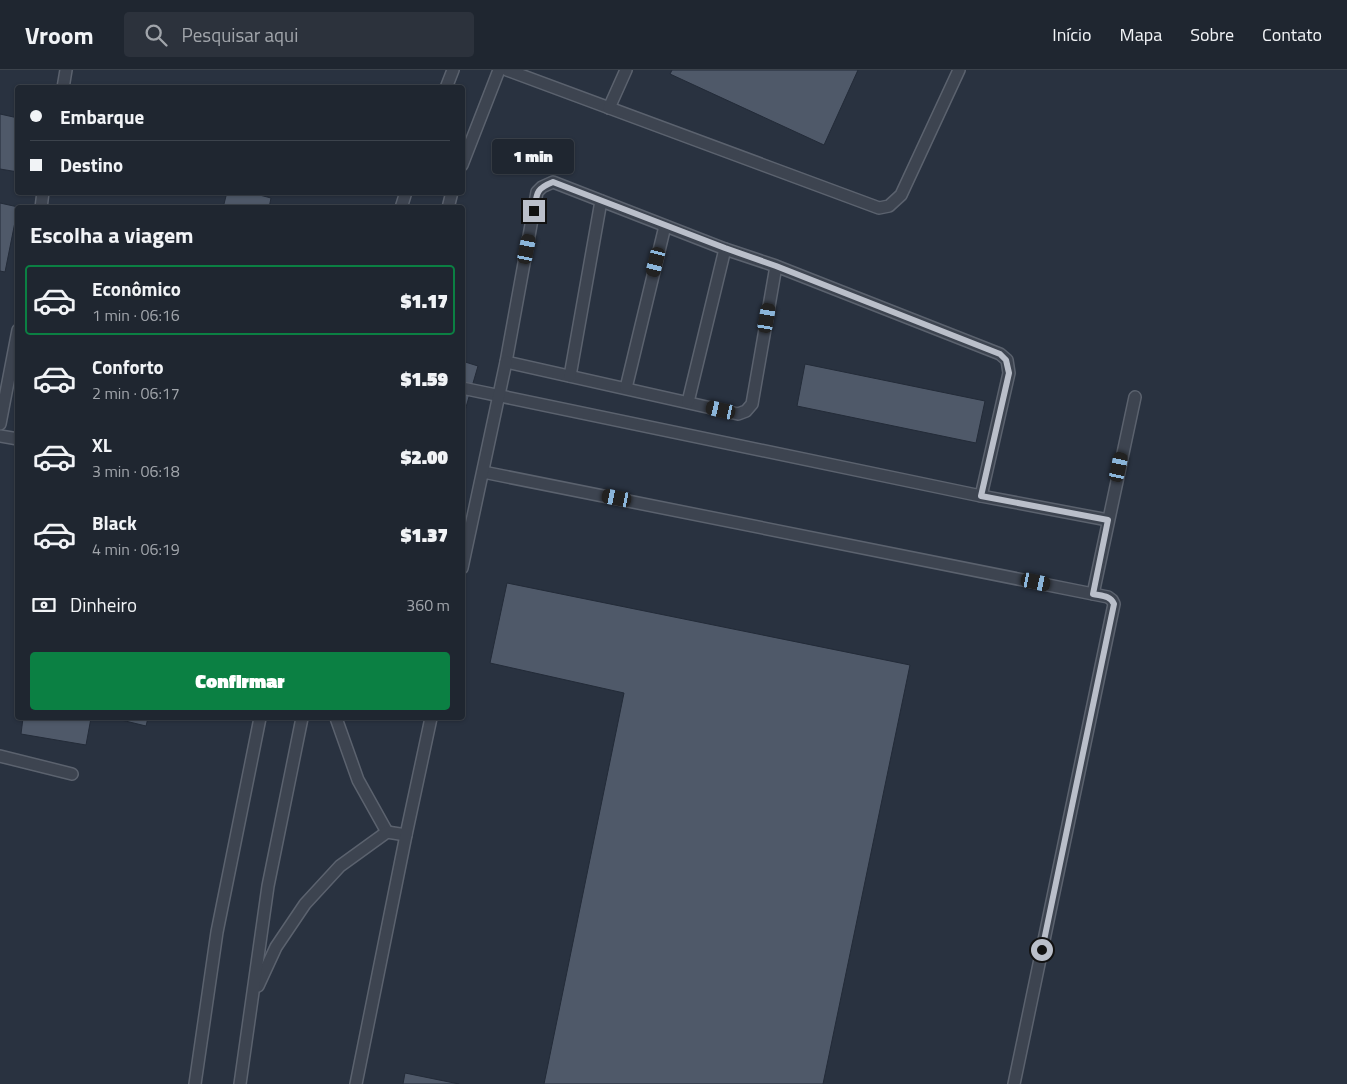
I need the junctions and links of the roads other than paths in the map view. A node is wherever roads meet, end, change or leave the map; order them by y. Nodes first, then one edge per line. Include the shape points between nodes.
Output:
1 (66, 70) edge
2 (452, 70) edge
3 (499, 70) edge
4 (507, 70) edge
5 (626, 70) edge
6 (959, 70) edge
7 (64, 85) edge
8 (447, 85) edge
9 (609, 108) junction
10 (465, 157) edge
11 (600, 201) junction
12 (665, 226) junction
13 (725, 248) junction
14 (776, 266) junction
15 (15, 346) edge
16 (506, 362) junction
17 (570, 376) junction
18 (626, 388) junction
19 (465, 389) edge
20 (499, 396) junction
21 (1135, 397) dead end
22 (688, 402) junction
23 (0, 424) edge
24 (0, 436) edge
25 (15, 438) edge
26 (483, 472) junction
27 (981, 496) junction
28 (1108, 520) junction
29 (465, 554) edge
30 (1093, 594) junction
31 (260, 720) edge
32 (302, 720) edge
33 (337, 720) edge
34 (431, 720) edge
35 (0, 756) edge
36 (72, 774) dead end
37 (387, 832) junction
38 (406, 835) junction
39 (253, 998) junction
40 (195, 1084) edge
41 (240, 1084) edge
42 (356, 1084) edge
43 (1014, 1084) edge

1 - 7 lane
2 - 8 lane
3 - 10 lane
4 - 9 lane
5 - 9 lane
6 - 9 lane via 901,195 889,206 879,208
11 - 12 lane
11 - 16 lane via 553,182 537,192
11 - 17 lane
12 - 13 lane
12 - 18 lane
13 - 14 lane
13 - 22 lane
14 - 22 lane via 752,404 738,414
14 - 27 lane via 1000,354 1006,360 1009,373
15 - 23 lane
16 - 17 lane
16 - 20 lane
17 - 18 lane
18 - 22 lane
19 - 20 lane
20 - 26 lane
20 - 27 lane
21 - 28 lane
24 - 25 lane
26 - 29 lane
26 - 30 lane
27 - 28 lane
28 - 30 lane
30 - 43 lane via 1108,597 1114,604
31 - 40 lane via 217,932
32 - 39 lane via 268,886
33 - 37 lane via 358,780
34 - 38 lane
35 - 36 lane
37 - 38 lane
37 - 39 lane via 340,866 304,904 276,947
38 - 42 lane
39 - 41 lane

